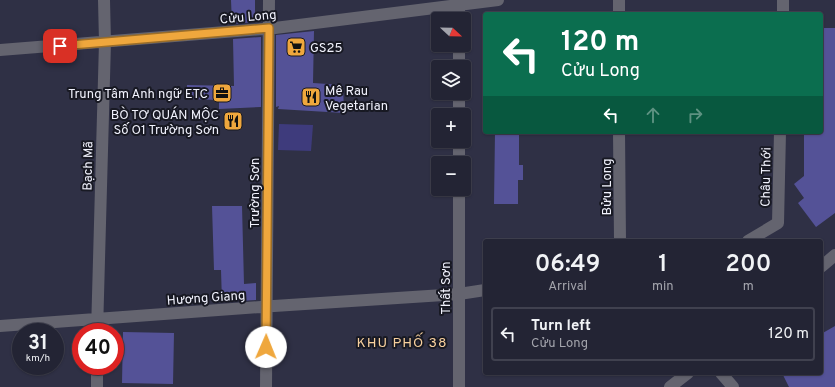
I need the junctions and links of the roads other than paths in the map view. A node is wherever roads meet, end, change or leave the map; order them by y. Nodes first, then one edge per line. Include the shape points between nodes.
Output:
1 (104, 0) edge
2 (269, 0) edge
3 (498, 0) edge
4 (619, 0) edge
5 (783, 0) edge
6 (459, 2) edge
7 (619, 12) edge
8 (783, 12) edge
9 (269, 28) junction
10 (104, 42) junction
11 (0, 50) edge
12 (619, 134) edge
13 (780, 134) edge
14 (459, 196) edge
15 (620, 239) edge
16 (751, 239) edge
17 (835, 256) edge
18 (823, 265) edge
19 (483, 290) edge
20 (459, 294) junction
21 (267, 306) junction
22 (98, 320) junction
23 (98, 323) edge
24 (0, 326) edge
25 (97, 375) edge
26 (685, 375) edge
27 (723, 375) edge
28 (96, 387) edge
29 (266, 387) edge
30 (459, 387) edge
31 (670, 387) edge
32 (733, 387) edge

1 - 10 street, Bạch Mã
2 - 9 street, Trường Sơn
3 - 6 street, Cửu Long
4 - 7 street
5 - 8 street
6 - 9 street, Cửu Long
9 - 10 street, Cửu Long
9 - 21 street, Trường Sơn
10 - 11 street, Cửu Long
10 - 22 street, Bạch Mã
12 - 15 street, Bửu Long
13 - 16 street, Châu Thới via 778,223
14 - 20 street, Thất Sơn
17 - 18 street
19 - 20 street, Hương Giang
20 - 21 street, Hương Giang
20 - 30 street, Thất Sơn
21 - 22 street, Hương Giang
21 - 29 street, Trường Sơn
22 - 23 street, Bạch Mã
22 - 24 street, Hương Giang
25 - 28 street
26 - 31 street
27 - 32 street

